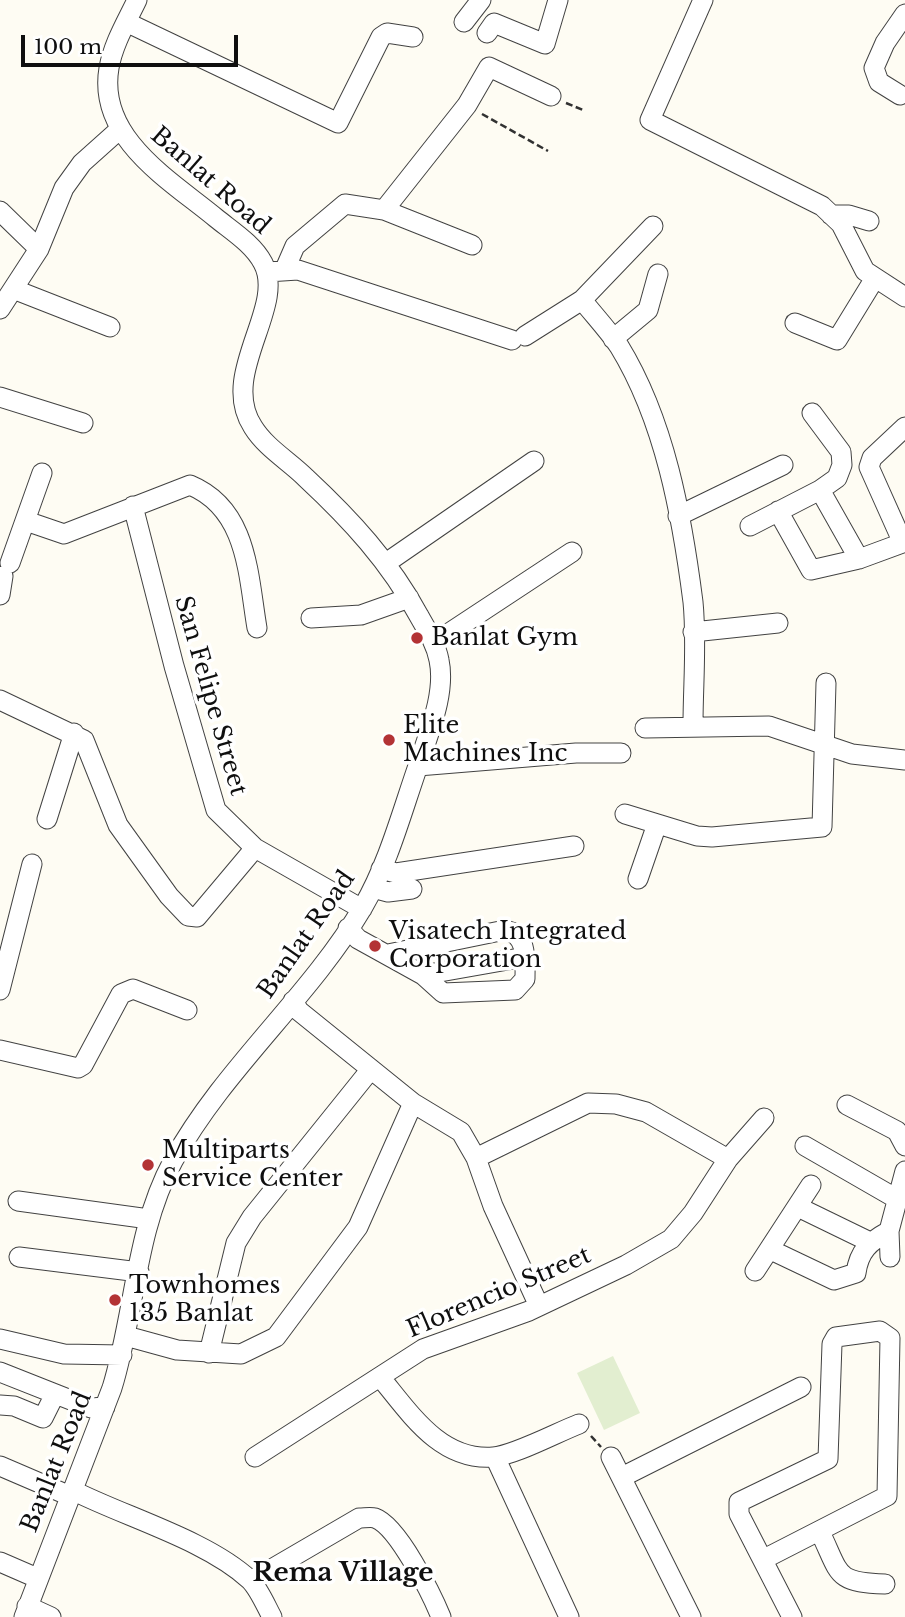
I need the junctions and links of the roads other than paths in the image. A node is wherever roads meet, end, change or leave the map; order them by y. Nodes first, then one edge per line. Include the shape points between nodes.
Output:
1 (137, 0) edge
2 (481, 0) edge
3 (558, 0) edge
4 (703, 0) edge
5 (905, 14) edge
6 (127, 22) junction
7 (464, 22) dead end
8 (487, 33) dead end
9 (413, 37) dead end
10 (900, 95) dead end
11 (551, 96) dead end
12 (120, 129) junction
13 (384, 210) junction
14 (0, 211) edge
15 (831, 215) junction
16 (869, 221) dead end
17 (653, 226) dead end
18 (472, 245) dead end
19 (39, 249) junction
20 (276, 271) junction
21 (659, 274) dead end
22 (875, 278) junction
23 (13, 289) junction
24 (905, 297) edge
25 (582, 300) junction
26 (0, 310) edge
27 (795, 323) dead end
28 (110, 327) dead end
29 (613, 339) junction
30 (0, 397) edge
31 (812, 413) dead end
32 (83, 423) dead end
33 (905, 427) edge
34 (534, 461) dead end
35 (783, 465) dead end
36 (42, 473) dead end
37 (820, 490) junction
38 (132, 506) junction
39 (778, 511) junction
40 (678, 516) junction
41 (26, 521) junction
42 (750, 526) dead end
43 (904, 542) edge
44 (572, 552) dead end
45 (859, 559) junction
46 (386, 563) junction
47 (5, 578) edge
48 (409, 598) junction
49 (311, 618) dead end
50 (778, 623) dead end
51 (257, 628) dead end
52 (692, 632) junction
53 (434, 643) junction
54 (826, 683) dead end
55 (0, 699) edge
56 (693, 725) junction
57 (645, 728) dead end
58 (74, 733) junction
59 (825, 746) junction
60 (621, 753) dead end
61 (905, 760) edge
62 (418, 766) junction
63 (625, 814) dead end
64 (47, 819) dead end
65 (657, 824) junction
66 (574, 846) dead end
67 (255, 848) junction
68 (32, 864) dead end
69 (381, 869) junction
70 (638, 879) dead end
71 (373, 888) junction
72 (412, 889) dead end
73 (362, 909) junction
74 (348, 928) junction
75 (388, 954) junction
76 (525, 957) junction
77 (423, 975) junction
78 (0, 990) edge
79 (293, 1001) junction
80 (187, 1010) dead end
81 (0, 1050) edge
82 (371, 1069) junction
83 (413, 1102) junction
84 (847, 1105) dead end
85 (764, 1118) dead end
86 (805, 1146) dead end
87 (905, 1146) edge
88 (476, 1158) junction
89 (727, 1159) junction
90 (905, 1171) edge
91 (811, 1185) dead end
92 (897, 1199) junction
93 (18, 1201) dead end
94 (798, 1208) junction
95 (149, 1219) junction
96 (889, 1231) junction
97 (870, 1242) junction
98 (771, 1250) junction
99 (19, 1256) dead end
100 (890, 1257) dead end
101 (755, 1270) dead end
102 (139, 1272) junction
103 (539, 1306) junction
104 (126, 1336) junction
105 (0, 1339) edge
106 (209, 1353) junction
107 (122, 1355) junction
108 (0, 1372) edge
109 (380, 1377) junction
110 (801, 1387) dead end
111 (55, 1394) junction
112 (0, 1405) edge
113 (105, 1408) junction
114 (579, 1424) road end
115 (255, 1457) dead end
116 (495, 1457) junction
117 (611, 1457) road end
118 (0, 1466) edge
119 (622, 1477) junction
120 (71, 1493) junction
121 (820, 1532) junction
122 (764, 1559) junction
123 (0, 1562) edge
124 (37, 1578) junction
125 (251, 1581) junction
126 (885, 1584) dead end
127 (25, 1612) edge
128 (51, 1617) edge
129 (272, 1617) edge
130 (441, 1617) edge
131 (569, 1617) edge
132 (691, 1617) edge
133 (792, 1617) edge

1 - 6 street, Banlat Road
2 - 7 street
3 - 8 street via 545,44 494,23
4 - 15 street via 650,120 822,206
5 - 10 street via 874,68 879,82
6 - 9 street via 338,123 381,37 387,33
6 - 12 street, Banlat Road via 114,51 108,83
11 - 13 street via 489,67 467,105
12 - 19 street via 82,163 64,187
12 - 20 street, Banlat Road via 145,160
13 - 18 street
13 - 20 street via 342,205 295,246
14 - 19 street
15 - 16 street
15 - 22 street via 841,224 865,271
17 - 25 street
19 - 23 street
20 - 25 street via 298,270 518,338
20 - 46 street, Banlat Road via 245,375 245,412 257,433 352,522
21 - 29 street via 648,310
22 - 24 street
22 - 27 street via 837,340
23 - 26 street
23 - 28 street
25 - 29 street
29 - 40 street via 648,404
30 - 32 street
31 - 37 street via 841,452 837,478
33 - 43 street via 872,458 869,467
34 - 46 street
35 - 40 street
36 - 41 street
37 - 39 street
37 - 45 street
38 - 41 street via 64,534
38 - 51 street via 190,485 229,514 243,545
38 - 67 street, San Felipe Street via 216,810
39 - 42 street
39 - 45 street via 811,570
40 - 52 street via 693,604
41 - 47 street
43 - 45 street
44 - 53 street
46 - 48 street, Banlat Road
48 - 49 street via 361,615
48 - 53 street, Banlat Road
50 - 52 street
52 - 56 street
53 - 62 street, Banlat Road via 441,670 439,691
54 - 59 street
55 - 58 street
56 - 57 street
56 - 59 street via 769,726
58 - 64 street
58 - 67 street via 84,740 118,825 182,913 197,917
59 - 61 street
59 - 65 street via 822,827 726,838 696,836
60 - 62 street
62 - 69 street, Banlat Road
63 - 65 street
65 - 70 street
66 - 69 street via 396,873
67 - 73 street, San Felipe Street
68 - 78 street
69 - 71 street, Banlat Road
71 - 72 street via 388,892
71 - 73 street, Banlat Road
73 - 74 street, Banlat Road
74 - 75 street via 358,939
74 - 79 street, Banlat Road
75 - 76 street via 505,930 520,937
75 - 77 street
76 - 77 street
76 - 77 street via 526,979 515,990 443,993
79 - 82 street via 299,1011
79 - 95 street, Banlat Road via 198,1122 172,1163
80 - 81 street via 127,990 78,1068
82 - 83 street
82 - 106 street via 236,1243
83 - 88 street via 461,1132
83 - 106 street via 358,1227 294,1317 259,1348 241,1354
84 - 87 street via 897,1131
85 - 89 street, Florencio Street
86 - 92 street
88 - 89 street via 588,1103 646,1112
88 - 103 street
89 - 103 street, Florencio Street via 671,1239
90 - 92 street
91 - 94 street
92 - 96 street
93 - 95 street
94 - 97 street
94 - 98 street
95 - 102 street, Banlat Road
96 - 97 street
96 - 100 street
97 - 98 street via 857,1259 856,1273 834,1280
98 - 101 street
99 - 102 street
102 - 104 street, Banlat Road
103 - 109 street, Florencio Street via 423,1349
104 - 106 street
104 - 107 street, Banlat Road
105 - 107 street via 64,1354
107 - 113 street, Banlat Road
108 - 111 street
109 - 115 street, Florencio Street
109 - 116 street via 428,1434 448,1448
110 - 119 street
111 - 112 street via 43,1418
111 - 113 street via 91,1408
113 - 120 street, Banlat Road
114 - 116 street
116 - 131 street
117 - 119 street
118 - 120 street
119 - 132 street
120 - 124 street, Banlat Road
120 - 125 street via 158,1526
121 - 122 street
121 - 122 street via 887,1496 890,1338 886,1333 836,1337 834,1341 828,1459 739,1502
121 - 126 street via 841,1576 854,1583
122 - 133 street
123 - 124 street
124 - 127 street, Banlat Road
125 - 129 street
125 - 130 street via 359,1518 376,1518 390,1529 432,1593
127 - 128 street

